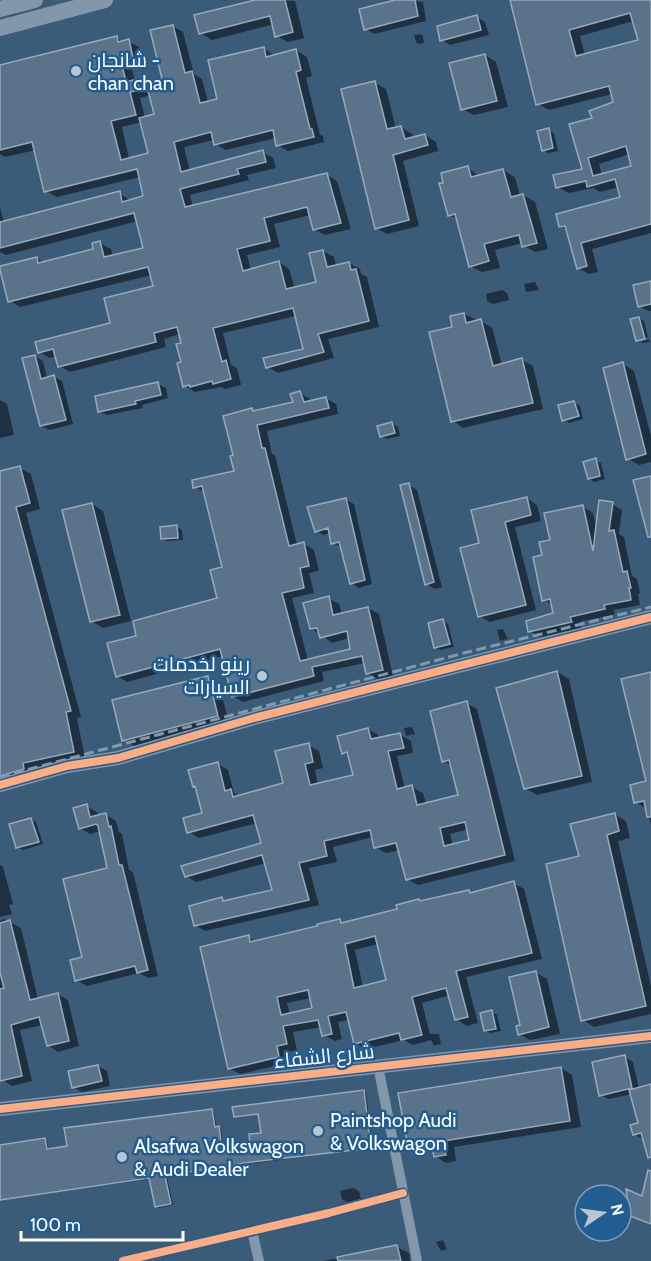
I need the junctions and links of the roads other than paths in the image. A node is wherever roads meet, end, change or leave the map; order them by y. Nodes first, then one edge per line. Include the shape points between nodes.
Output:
1 (35, 0) edge
2 (105, 0) edge
3 (0, 9) edge
4 (0, 28) edge
5 (651, 617) edge
6 (0, 785) edge
7 (651, 1036) edge
8 (378, 1066) junction
9 (0, 1109) edge
10 (404, 1193) junction
11 (252, 1231) junction
12 (159, 1257) edge
13 (123, 1261) edge
14 (259, 1261) edge
15 (417, 1261) edge

1 - 3 main road
2 - 4 main road
5 - 6 street via 254,718 118,758 67,766
7 - 8 street, شارع الشفاء
8 - 9 street, شارع الشفاء
8 - 10 street
10 - 11 street
10 - 15 street
11 - 12 street
11 - 14 street
12 - 13 street

